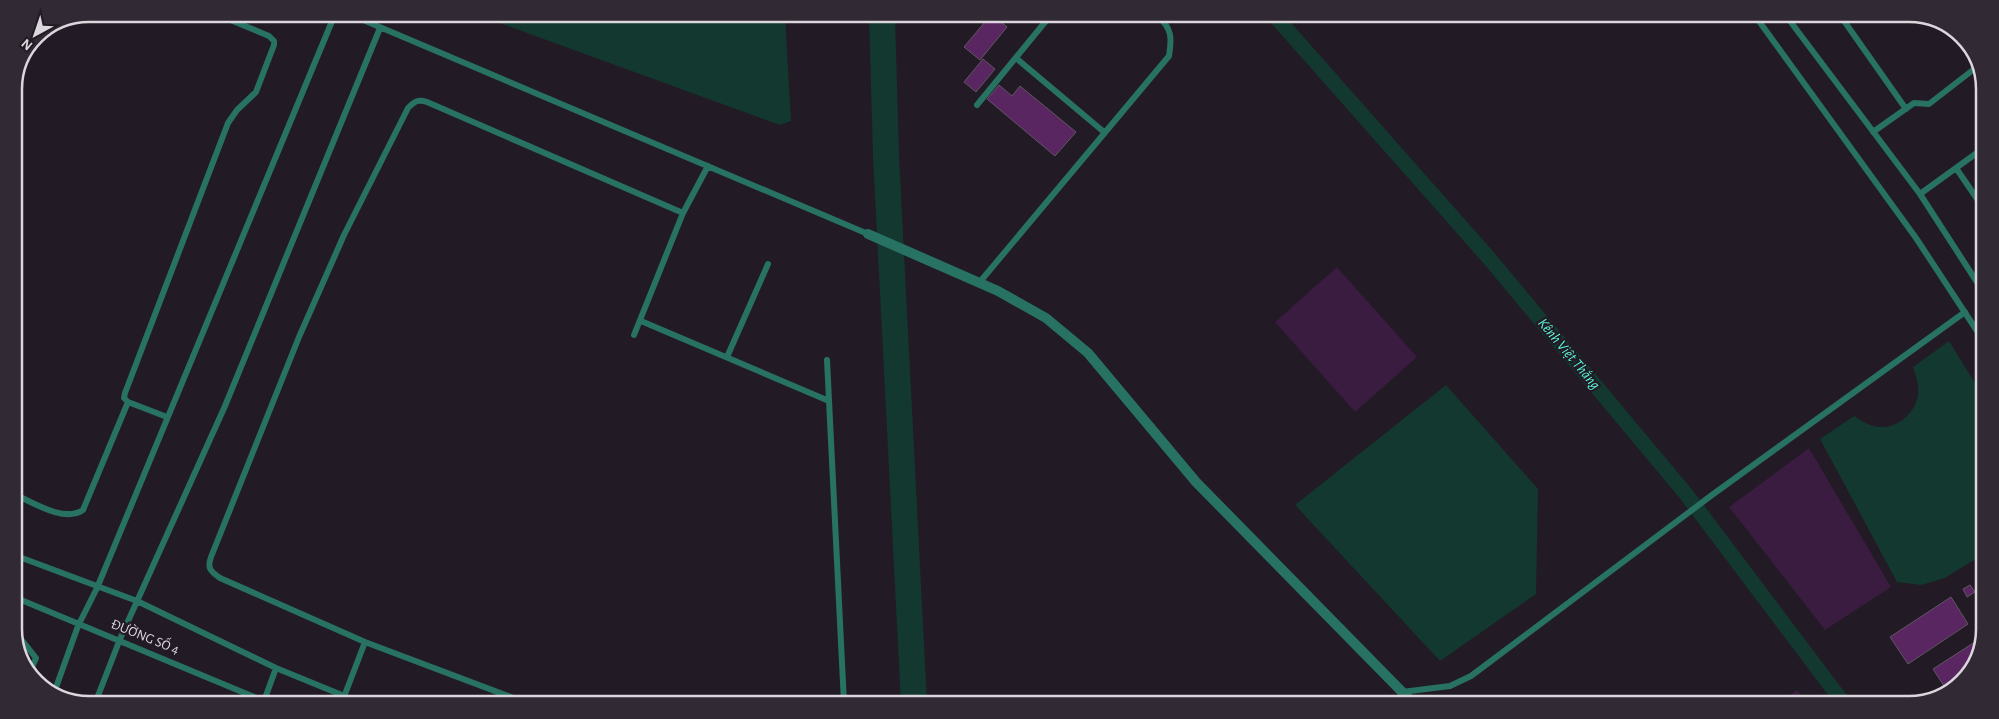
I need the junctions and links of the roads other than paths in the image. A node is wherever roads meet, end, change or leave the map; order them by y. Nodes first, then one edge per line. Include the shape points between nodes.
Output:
1 (238, 23) edge
2 (331, 23) edge
3 (369, 23) edge
4 (1044, 23) edge
5 (1166, 23) edge
6 (1760, 23) edge
7 (1791, 23) edge
8 (1846, 23) edge
9 (380, 28) junction
10 (1016, 58) junction
11 (1973, 70) edge
12 (977, 105) dead end
13 (1906, 109) junction
14 (1104, 132) junction
15 (1873, 132) junction
16 (1976, 154) edge
17 (708, 166) junction
18 (1956, 168) junction
19 (1920, 194) junction
20 (1976, 197) edge
21 (683, 213) junction
22 (868, 234) joint
23 (768, 264) dead end
24 (1976, 281) edge
25 (979, 283) junction
26 (1965, 312) junction
27 (641, 321) junction
28 (1976, 329) edge
29 (634, 335) dead end
30 (727, 357) junction
31 (827, 360) dead end
32 (829, 401) junction
33 (128, 402) junction
34 (166, 416) junction
35 (23, 498) edge
36 (23, 558) edge
37 (97, 588) junction
38 (137, 601) junction
39 (23, 602) edge
40 (78, 626) junction
41 (120, 640) junction
42 (365, 642) junction
43 (24, 643) edge
44 (33, 665) edge
45 (276, 668) junction
46 (56, 687) edge
47 (1402, 692) junction
48 (98, 696) edge
49 (253, 696) edge
50 (267, 696) edge
51 (337, 696) edge
52 (344, 696) edge
53 (508, 696) edge
54 (844, 696) edge
55 (1406, 696) edge

1 - 33 lane via 269,36 274,46 256,92 228,123 125,393 124,398
2 - 34 lane
3 - 9 lane
4 - 10 lane
5 - 14 lane via 1172,39 1169,56
6 - 26 lane via 1916,238
7 - 15 lane
8 - 13 lane
9 - 17 lane
9 - 38 lane via 225,406
10 - 12 lane
10 - 14 lane
11 - 13 lane via 1928,104 1914,104
13 - 15 lane
14 - 25 lane
15 - 19 lane
16 - 18 lane
17 - 21 lane
17 - 22 lane
18 - 19 lane
18 - 20 lane
19 - 24 lane
21 - 27 lane
21 - 42 lane via 427,102 418,100 408,108 344,235 208,565 210,571 220,578
22 - 25 street
23 - 30 lane
25 - 47 street via 1046,318 1088,353 1196,482
26 - 28 lane
26 - 47 lane via 1712,495 1471,676 1450,686
27 - 29 lane
27 - 30 lane
30 - 32 lane
31 - 32 lane
32 - 54 lane
33 - 34 lane
33 - 35 lane via 83,510 77,514 64,514
34 - 37 lane
36 - 37 lane
37 - 38 lane
37 - 40 lane
38 - 41 lane
38 - 45 lane
39 - 40 lane, ĐƯỜNG SỐ 4
40 - 41 lane, ĐƯỜNG SỐ 4
40 - 46 lane
41 - 48 lane
41 - 49 lane, ĐƯỜNG SỐ 4
42 - 52 lane
42 - 53 lane
43 - 44 lane via 36,658
45 - 50 lane
45 - 51 lane
47 - 55 street

